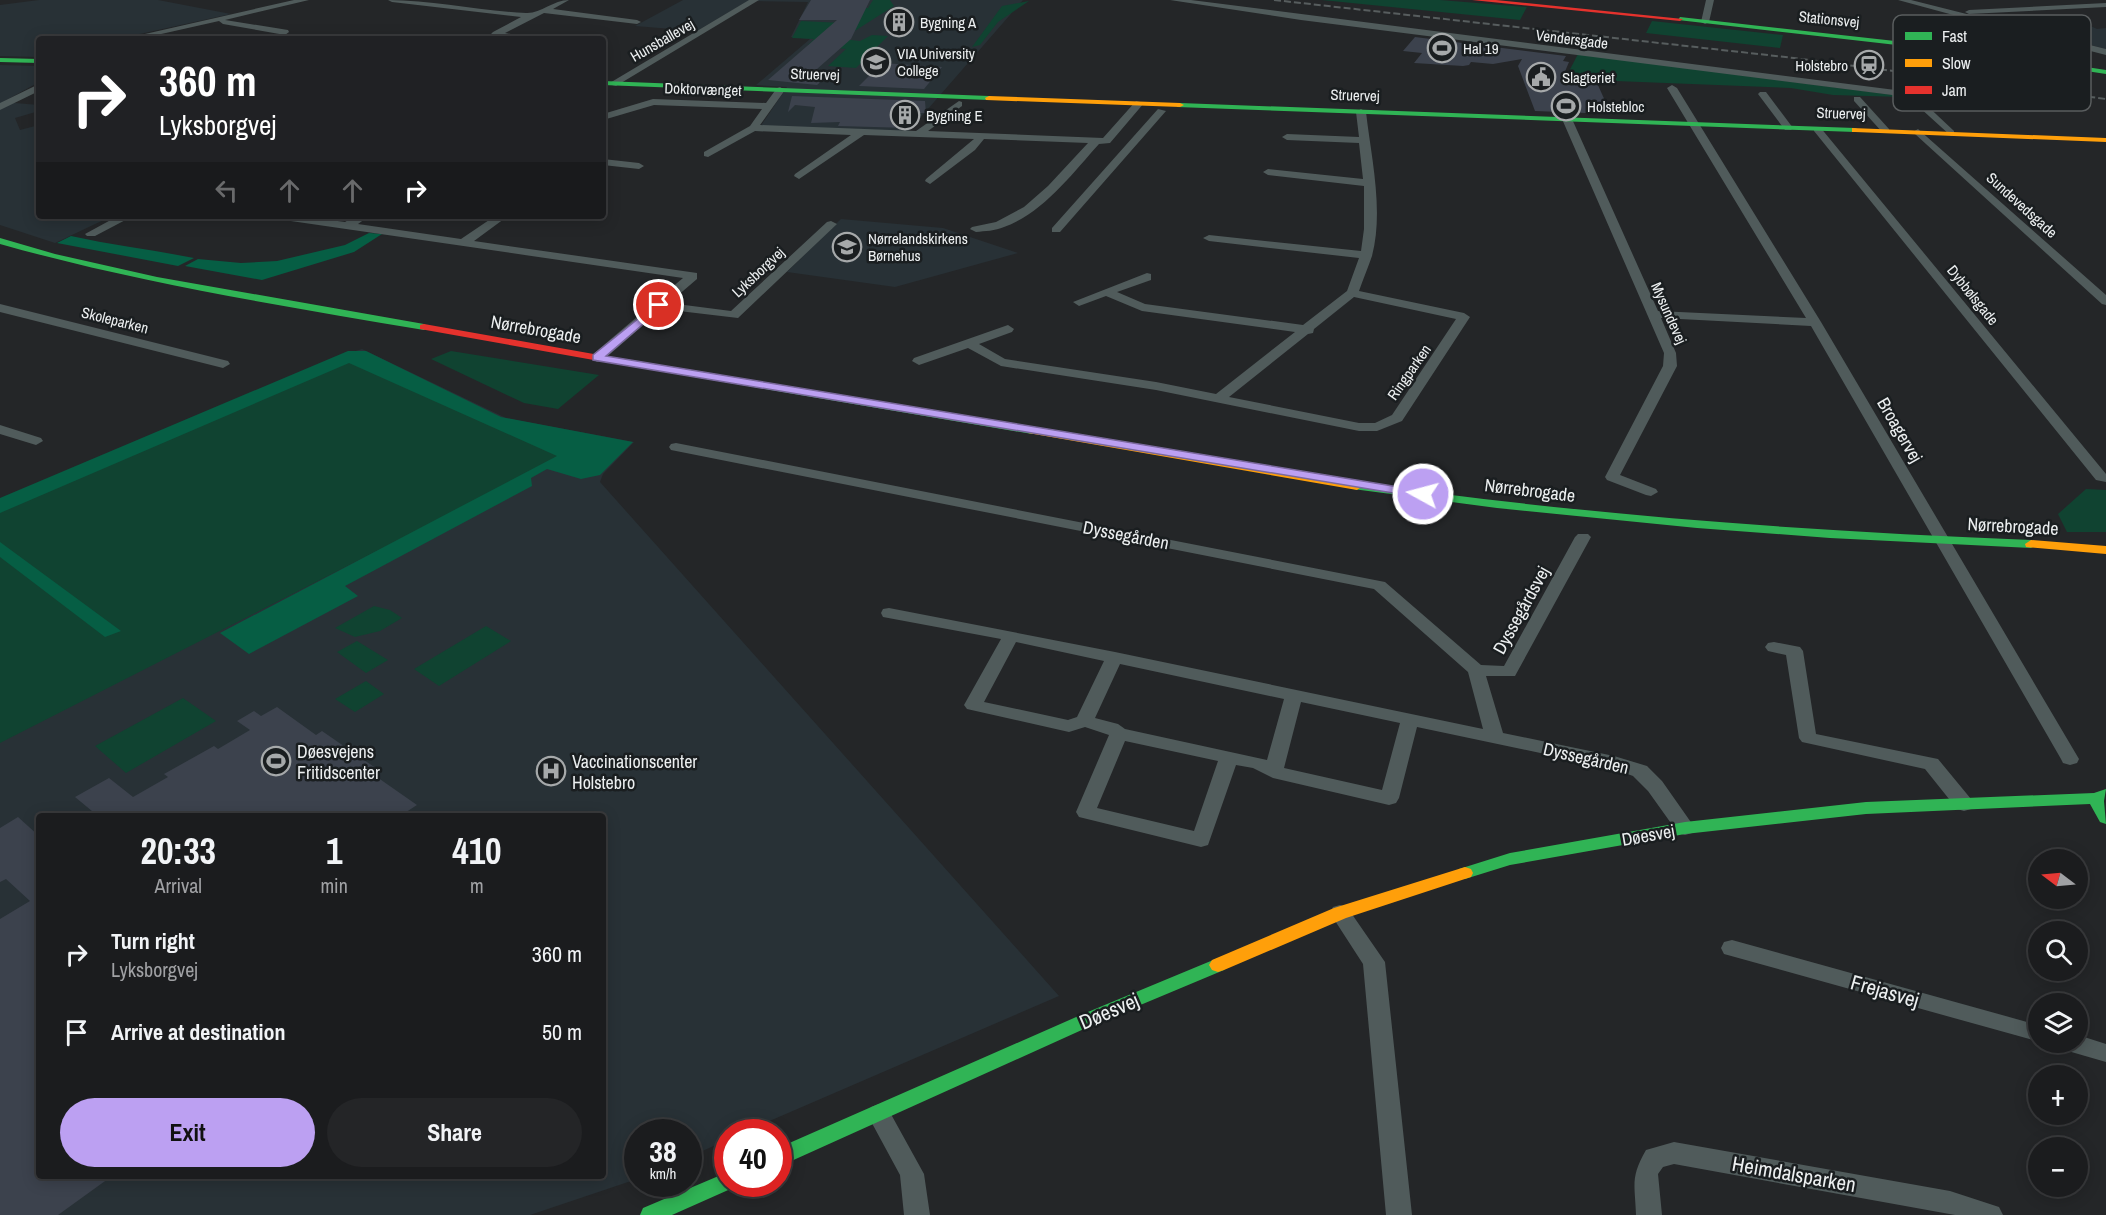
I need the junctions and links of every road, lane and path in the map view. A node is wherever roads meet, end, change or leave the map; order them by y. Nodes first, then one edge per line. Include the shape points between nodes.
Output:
1 (305, 0) edge
2 (392, 0) edge
3 (565, 0) edge
4 (756, 0) edge
5 (1174, 0) edge
6 (1475, 0) edge
7 (1710, 0) edge
8 (1902, 0) edge
9 (1537, 2) edge
10 (2106, 6) edge
11 (543, 10) junction
12 (1960, 15) joint
13 (530, 16) junction
14 (213, 20) junction
15 (637, 22) dead end
16 (1705, 22) junction
17 (285, 32) dead end
18 (141, 36) edge
19 (495, 36) edge
20 (1893, 43) edge
21 (2091, 48) edge
22 (2106, 52) edge
23 (0, 60) edge
24 (36, 61) edge
25 (2091, 69) edge
26 (2106, 72) edge
27 (608, 83) edge
28 (1672, 88) dead end
29 (36, 89) edge
30 (780, 90) junction
31 (1893, 93) edge
32 (1764, 94) dead end
33 (1857, 99) dead end
34 (1139, 103) junction
35 (958, 104) dead end
36 (768, 106) junction
37 (0, 107) edge
38 (1161, 111) dead end
39 (1928, 111) edge
40 (1361, 112) junction
41 (606, 116) edge
42 (1567, 119) junction
43 (1692, 124) junction
44 (1117, 127) junction
45 (753, 128) junction
46 (1788, 128) junction
47 (1817, 129) junction
48 (1144, 130) junction
49 (1886, 131) junction
50 (1918, 132) junction
51 (861, 133) junction
52 (1951, 133) junction
53 (917, 135) junction
54 (981, 137) junction
55 (1287, 137) dead end
56 (1365, 140) junction
57 (1096, 141) junction
58 (2103, 141) edge
59 (708, 154) dead end
60 (606, 162) edge
61 (639, 166) dead end
62 (1267, 173) dead end
63 (799, 176) dead end
64 (930, 181) dead end
65 (1369, 183) junction
66 (121, 219) edge
67 (298, 219) edge
68 (358, 219) edge
69 (498, 219) edge
70 (831, 224) dead end
71 (347, 226) junction
72 (976, 229) dead end
73 (1056, 230) dead end
74 (91, 234) dead end
75 (1210, 237) dead end
76 (0, 241) edge
77 (463, 243) junction
78 (634, 254) dead end
79 (1366, 255) junction
80 (619, 265) junction
81 (1148, 278) dead end
82 (1107, 292) junction
83 (1352, 293) junction
84 (2106, 301) edge
85 (1079, 302) dead end
86 (659, 305) junction
87 (0, 308) edge
88 (1651, 314) junction
89 (1815, 322) junction
90 (1008, 329) dead end
91 (1309, 330) junction
92 (969, 343) junction
93 (597, 358) junction
94 (919, 362) dead end
95 (223, 364) dead end
96 (1218, 399) junction
97 (0, 429) edge
98 (36, 441) dead end
99 (676, 447) dead end
100 (2106, 478) edge
101 (1652, 492) dead end
102 (1583, 537) dead end
103 (1942, 541) junction
104 (2106, 550) edge
105 (889, 613) dead end
106 (1011, 636) junction
107 (1774, 647) dead end
108 (1115, 657) junction
109 (1476, 670) junction
110 (1294, 696) junction
111 (1410, 719) junction
112 (1084, 721) junction
113 (1119, 734) junction
114 (1495, 738) junction
115 (1229, 757) junction
116 (2070, 759) dead end
117 (1273, 772) junction
118 (2100, 796) edge
119 (1964, 804) junction
120 (2106, 818) edge
121 (1685, 828) junction
122 (1340, 913) junction
123 (1732, 948) dead end
124 (2028, 1031) edge
125 (2088, 1048) edge
126 (2106, 1053) edge
127 (879, 1114) junction
128 (792, 1152) edge
129 (714, 1187) edge
130 (650, 1215) edge
131 (918, 1215) edge
132 (1399, 1215) edge
133 (1648, 1215) edge
134 (1990, 1215) edge

1 - 14 street
2 - 13 street
3 - 11 street
4 - 27 street, Hunsballevej
5 - 31 street, Vendersgade
6 - 9 street, Stationsvej
7 - 16 street
8 - 12 street
9 - 16 street, Stationsvej
10 - 12 street
11 - 13 street
11 - 15 street
13 - 19 street
14 - 17 street
14 - 18 street
16 - 20 street, Stationsvej
21 - 22 street
23 - 24 street
25 - 26 street, Stationsvej
27 - 30 street, Struervej
28 - 43 street, Broagervej
29 - 37 street
30 - 34 street, Struervej
30 - 36 street
32 - 46 street
33 - 49 street
34 - 40 street, Struervej
34 - 44 street
35 - 53 street
36 - 41 street, Doktorvænget via 653,102
36 - 45 street
38 - 48 street
39 - 52 street
40 - 42 street, Struervej
40 - 56 street
42 - 43 street, Struervej
42 - 88 street, Mysundevej
43 - 46 street, Struervej
43 - 89 street, Broagervej
44 - 48 street
44 - 57 street via 1106,141
45 - 51 street
45 - 59 street
46 - 47 street, Struervej
47 - 49 street, Struervej
47 - 100 street, Dybbølsgade via 2101,477
48 - 73 street
49 - 50 street, Struervej
50 - 52 street, Struervej
50 - 84 street, Sundevedsgade
51 - 53 street
51 - 63 street
52 - 58 street, Struervej
53 - 54 street
54 - 57 street
54 - 64 street
55 - 56 street
56 - 65 street
57 - 72 street via 1035,203 999,225
60 - 61 street
62 - 65 street
65 - 79 street
66 - 74 street
67 - 71 street
68 - 71 street
69 - 77 street
70 - 86 street, Lyksborgvej via 734,315
71 - 77 street
75 - 79 street
76 - 93 street, Nørrebrogade via 63,261 117,272
77 - 80 street
78 - 80 street
79 - 83 street
80 - 86 street via 693,276
81 - 82 street
82 - 85 street
82 - 91 street via 1142,307
83 - 91 street
83 - 96 street, Ringparken via 1464,317 1397,418 1377,427 1359,427
86 - 93 street
87 - 95 street, Skoleparken
88 - 89 street
88 - 101 street, Mysundevej via 1670,353 1670,366 1612,477
89 - 103 street, Broagervej
90 - 92 street
91 - 96 street
92 - 94 street
92 - 96 street, Ringparken via 1000,362
93 - 103 street, Nørrebrogade via 1378,489 1581,514
97 - 98 street
99 - 109 street, Dyssegården via 1379,585
102 - 109 street, Dyssegårdsvej via 1509,672
103 - 104 street, Nørrebrogade
103 - 116 street, Broagervej
105 - 106 street, Dyssegården
106 - 108 street, Dyssegården
106 - 112 street via 973,705 1069,726
107 - 119 street via 1794,651 1808,738 1931,764
108 - 110 street, Dyssegården
108 - 112 street
109 - 114 street
110 - 111 street, Dyssegården
110 - 117 street
111 - 114 street, Dyssegården
111 - 117 street via 1389,798
112 - 113 street via 1112,728
113 - 115 street
113 - 115 street via 1086,812 1201,840
114 - 121 street, Dyssegården via 1614,762 1640,771
115 - 117 street via 1258,763
118 - 119 street, Døesvej
118 - 120 street
119 - 121 street, Døesvej via 1866,808
121 - 122 street, Døesvej via 1510,859
122 - 127 street, Døesvej via 1089,1019
122 - 132 street via 1374,962
123 - 124 street, Frejasvej
125 - 126 street
127 - 128 street, Døesvej
127 - 131 street via 912,1174
129 - 130 street
133 - 134 street, Heimdalsparken via 1646,1173 1655,1158 1674,1153 1950,1202

